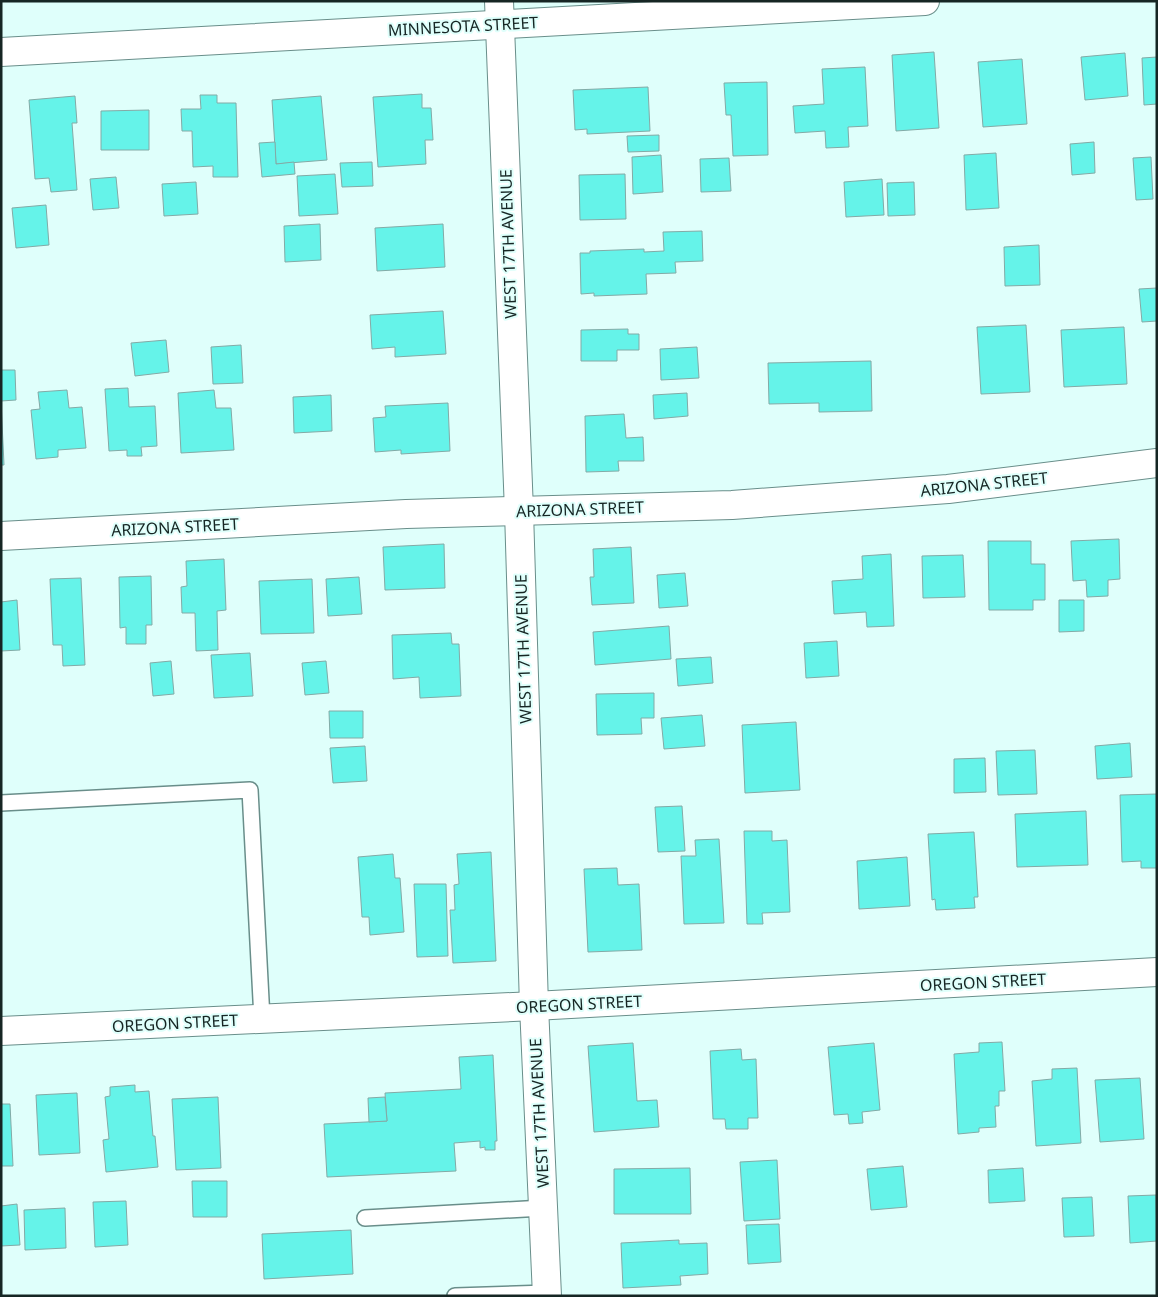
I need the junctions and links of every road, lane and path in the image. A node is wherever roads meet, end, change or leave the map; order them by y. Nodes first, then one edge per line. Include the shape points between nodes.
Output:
1 (925, 1) edge
2 (499, 13) edge
3 (1, 52) edge
4 (1157, 463) edge
5 (519, 511) junction
6 (1, 536) edge
7 (1, 803) edge
8 (1157, 972) edge
9 (534, 1006) junction
10 (262, 1019) junction
11 (1, 1031) edge
12 (543, 1208) junction
13 (365, 1218) dead end
14 (547, 1294) edge
15 (455, 1296) edge

1 - 2 street, MINNESOTA STREET
2 - 3 street, MINNESOTA STREET
2 - 5 street, WEST 17TH AVENUE
4 - 5 street, ARIZONA STREET via 948,489 732,505
5 - 6 street, ARIZONA STREET
5 - 9 street, WEST 17TH AVENUE
7 - 10 lane via 250,790
8 - 9 street, OREGON STREET
9 - 10 street, OREGON STREET
9 - 12 street, WEST 17TH AVENUE
10 - 11 street, OREGON STREET
12 - 13 lane
12 - 14 street, WEST 17TH AVENUE
14 - 15 lane

